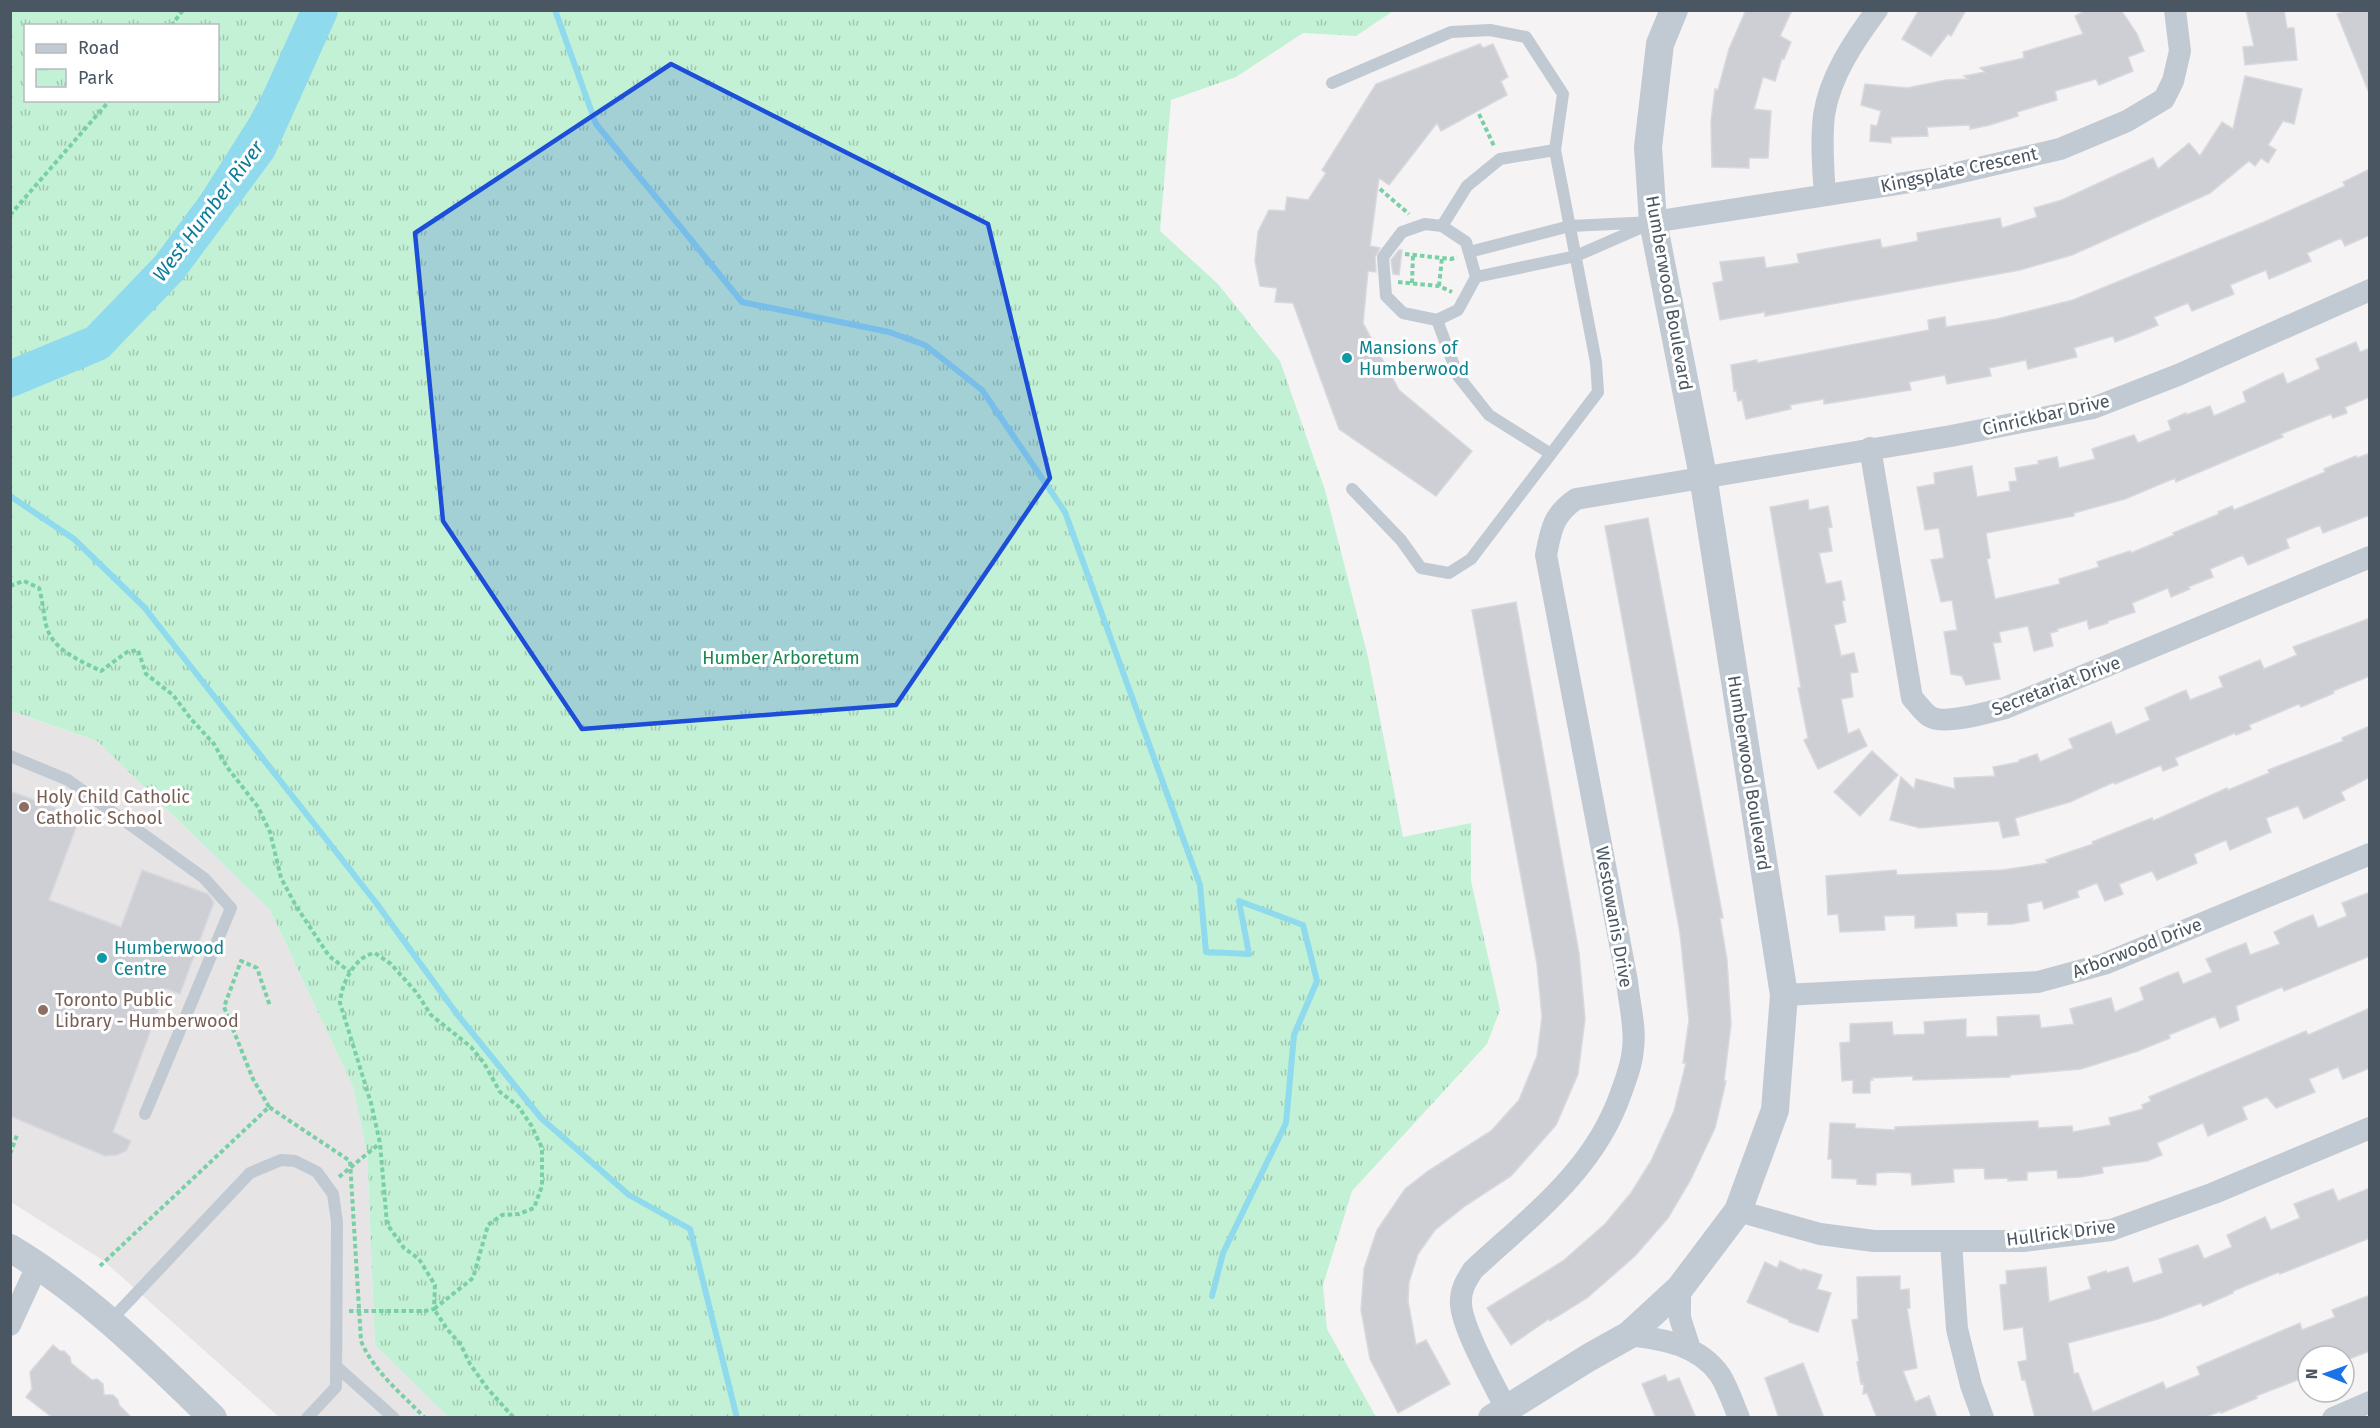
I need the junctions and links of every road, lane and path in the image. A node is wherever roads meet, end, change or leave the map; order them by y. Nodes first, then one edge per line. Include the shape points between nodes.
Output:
1 (183, 10) edge
2 (1674, 10) edge
3 (1877, 10) edge
4 (2175, 10) edge
5 (172, 24) edge
6 (1332, 83) dead end
7 (108, 102) edge
8 (1479, 114) dead end
9 (1555, 150) junction
10 (1500, 159) junction
11 (1380, 189) dead end
12 (1825, 195) junction
13 (10, 215) edge
14 (1653, 222) junction
15 (1442, 226) junction
16 (1570, 226) junction
17 (1413, 228) junction
18 (1391, 246) junction
19 (1469, 252) junction
20 (1413, 255) junction
21 (1576, 256) junction
22 (1442, 258) junction
23 (1476, 278) junction
24 (1412, 283) junction
25 (1386, 285) junction
26 (1439, 286) junction
27 (2370, 290) edge
28 (1465, 298) junction
29 (1437, 320) junction
30 (1870, 448) junction
31 (1551, 454) junction
32 (1703, 476) junction
33 (1352, 489) dead end
34 (2370, 557) edge
35 (10, 586) edge
36 (10, 756) edge
37 (2370, 854) edge
38 (350, 972) junction
39 (1784, 995) junction
40 (270, 1006) dead end
41 (269, 1107) junction
42 (145, 1114) dead end
43 (2370, 1128) edge
44 (16, 1135) dead end
45 (380, 1143) junction
46 (10, 1154) edge
47 (352, 1168) junction
48 (1738, 1211) junction
49 (1951, 1242) junction
50 (10, 1248) edge
51 (38, 1264) junction
52 (100, 1266) dead end
53 (1680, 1287) junction
54 (434, 1309) junction
55 (360, 1311) junction
56 (111, 1320) junction
57 (10, 1325) edge
58 (1629, 1335) junction
59 (1690, 1349) junction
60 (337, 1367) junction
61 (2370, 1402) edge
62 (1503, 1414) edge
63 (311, 1416) edge
64 (213, 1418) edge
65 (394, 1418) edge
66 (424, 1418) edge
67 (514, 1418) edge
68 (1739, 1418) edge
69 (1983, 1418) edge
70 (2333, 1418) edge

1 - 5 path
2 - 14 street, Humberwood Boulevard via 1660,44 1648,147
3 - 12 street via 1851,46 1824,114
4 - 12 street, Kingsplate Crescent via 2180,51 2174,81 2164,99 2127,121 2060,149 1936,178
6 - 9 lane via 1451,32 1490,30 1526,37 1563,94
7 - 13 path
8 - 10 path
9 - 10 lane
9 - 16 lane
10 - 15 lane via 1467,186
11 - 17 path via 1412,216
12 - 14 street, Kingsplate Crescent
14 - 16 lane
14 - 21 lane
14 - 32 street, Humberwood Boulevard
15 - 17 lane via 1425,224
15 - 19 lane via 1466,242
16 - 19 lane
16 - 21 lane
17 - 18 lane via 1401,232
18 - 20 path
18 - 25 lane via 1383,257
19 - 22 path
19 - 23 lane
20 - 22 path
20 - 24 path
21 - 23 lane
21 - 31 lane via 1598,392
22 - 26 path
23 - 28 lane
24 - 25 path
24 - 26 path
25 - 29 lane via 1386,296 1403,313
26 - 28 path
27 - 30 street, Cinrickbar Drive via 2093,408
28 - 29 lane via 1458,310
29 - 31 lane via 1458,376 1489,415
30 - 32 street, Cinrickbar Drive
30 - 34 street, Secretariat Drive via 1912,698 1930,717 1942,720 2005,708
31 - 33 lane via 1471,559 1449,573 1421,568 1401,540
32 - 39 street, Humberwood Boulevard
32 - 62 street, Westowanis Drive via 1576,499 1562,508 1550,533 1546,555 1627,981 1634,1048 1603,1136 1572,1178 1473,1270 1463,1286 1461,1302 1467,1326
35 - 38 path via 24,582 39,588 47,629 56,644 73,657 101,671 127,652 138,650 146,674 173,695 214,744 258,807 270,832 281,878 296,906 335,962
36 - 42 lane via 68,780 204,878 231,908
37 - 39 street, Arborwood Drive via 2104,964 2038,982
38 - 45 path via 340,1003
38 - 54 path via 370,954 391,964 431,1015 471,1047 500,1092 518,1106 542,1148 542,1186 534,1208 502,1215 488,1225 473,1278
39 - 48 street, Humberwood Boulevard via 1774,1110
40 - 41 path via 257,968 240,961 224,1006 253,1079
41 - 47 path via 351,1161
41 - 52 path
43 - 49 street, Hullrick Drive via 2214,1193 2111,1230 2024,1241
44 - 46 path
45 - 47 path
45 - 54 path via 387,1224 404,1248 419,1259 435,1285
47 - 55 path
48 - 49 street, Hullrick Drive via 1820,1234 1874,1241
48 - 53 street, Humberwood Boulevard
49 - 69 street via 1957,1329
50 - 51 street
51 - 56 street
51 - 57 street
53 - 58 street, Humberwood Boulevard
53 - 59 street via 1680,1318
54 - 55 path
54 - 67 path via 487,1388
55 - 66 path via 361,1341 368,1358
56 - 60 lane via 250,1173 281,1160 295,1161 317,1172 333,1194 337,1222
56 - 64 street
58 - 59 street via 1668,1340
58 - 62 street, Humberwood Boulevard
59 - 68 street via 1719,1374
60 - 63 lane via 336,1387
60 - 65 lane
61 - 70 street

